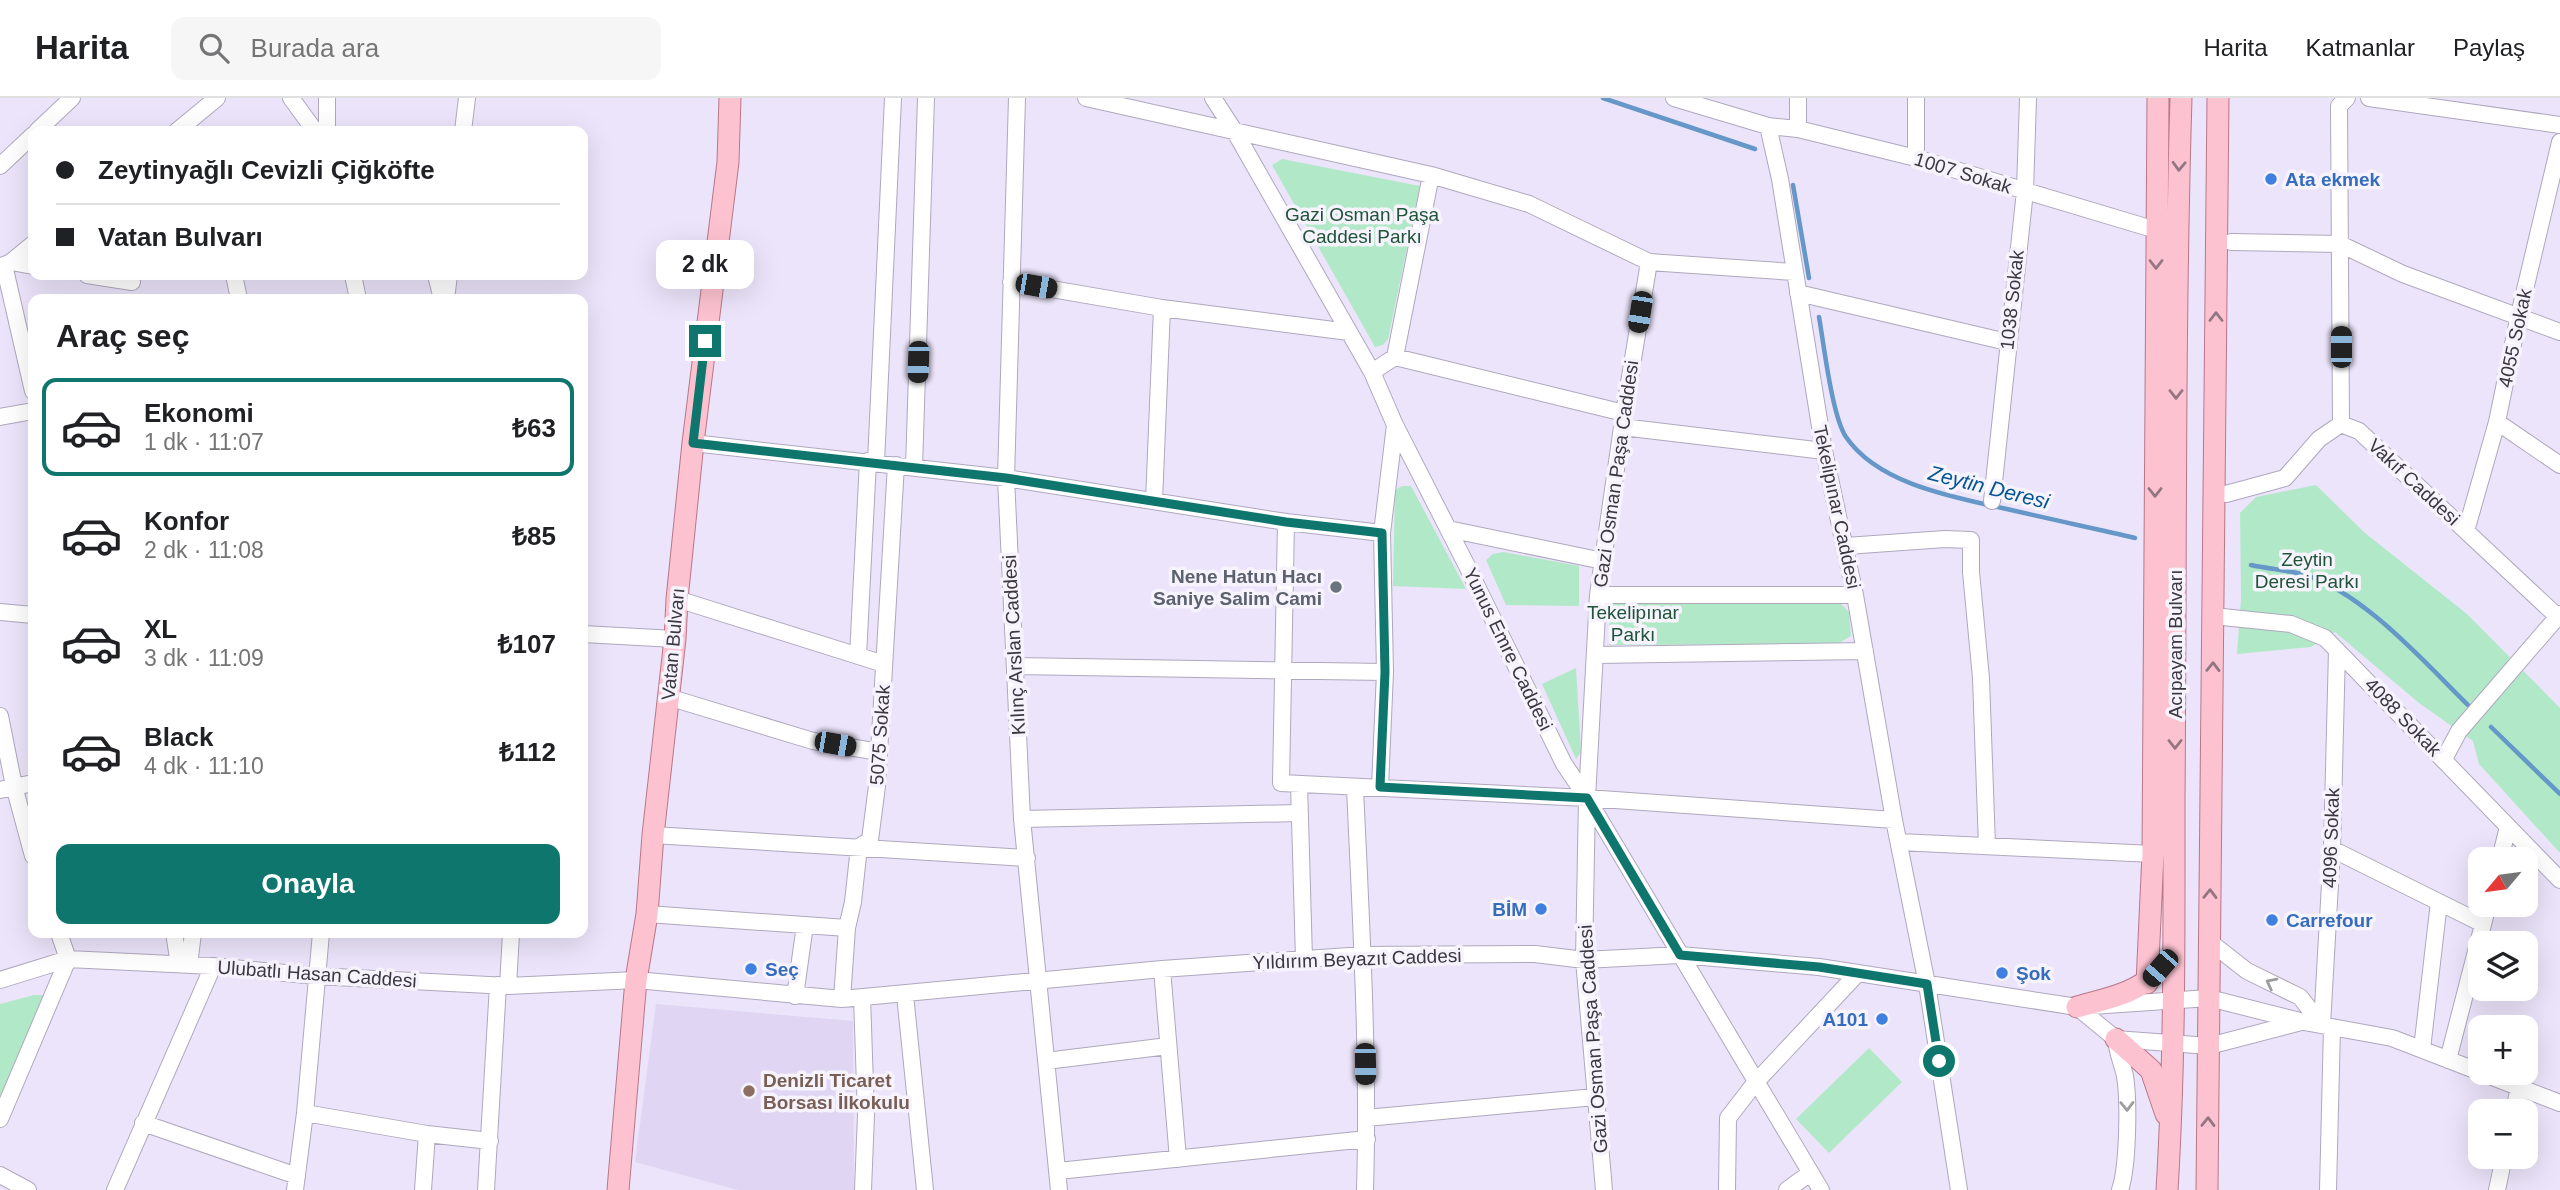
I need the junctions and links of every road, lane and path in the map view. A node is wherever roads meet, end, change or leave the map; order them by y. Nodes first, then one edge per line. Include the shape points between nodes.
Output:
1 (72, 98) edge
2 (217, 98) edge
3 (291, 98) edge
4 (327, 98) edge
5 (467, 98) edge
6 (730, 98) edge
7 (893, 98) edge
8 (926, 98) edge
9 (1017, 98) edge
10 (1086, 98) edge
11 (1213, 98) edge
12 (1674, 98) edge
13 (1798, 98) edge
14 (1916, 98) edge
15 (2028, 98) edge
16 (2158, 98) edge
17 (2181, 98) edge
18 (2218, 98) edge
19 (2369, 98) edge
20 (2342, 101) edge
21 (2560, 125) edge
22 (42, 126) edge
23 (183, 126) edge
24 (311, 126) edge
25 (327, 126) edge
26 (464, 126) edge
27 (1768, 126) junction
28 (1798, 129) junction
29 (1235, 132) junction
30 (28, 140) edge
31 (2560, 143) edge
32 (1916, 158) junction
33 (0, 166) edge
34 (1431, 175) junction
35 (2025, 191) junction
36 (2156, 230) junction
37 (2231, 242) dead end
38 (2340, 244) junction
39 (28, 247) edge
40 (1649, 262) junction
41 (4, 264) edge
42 (28, 266) edge
43 (1794, 272) junction
44 (1011, 282) junction
45 (1798, 293) junction
46 (1162, 308) junction
47 (2519, 315) junction
48 (1349, 332) junction
49 (2560, 332) edge
50 (2007, 342) junction
51 (1395, 356) junction
52 (28, 369) edge
53 (1372, 372) junction
54 (28, 412) edge
55 (0, 417) edge
56 (1623, 420) junction
57 (2497, 422) junction
58 (2341, 424) junction
59 (1395, 425) junction
60 (693, 443) junction
61 (1824, 451) junction
62 (872, 462) junction
63 (896, 465) junction
64 (2560, 465) edge
65 (914, 467) junction
66 (1006, 478) junction
67 (2216, 494) junction
68 (1154, 501) junction
69 (1992, 501) dead end
70 (1286, 522) junction
71 (1448, 529) junction
72 (2466, 531) junction
73 (1382, 533) junction
74 (1846, 547) junction
75 (1603, 561) junction
76 (1598, 595) junction
77 (1856, 595) junction
78 (677, 599) junction
79 (0, 612) edge
80 (28, 615) edge
81 (2213, 616) junction
82 (2559, 617) edge
83 (588, 634) edge
84 (675, 639) junction
85 (2337, 650) junction
86 (1865, 651) junction
87 (1595, 655) junction
88 (858, 656) junction
89 (884, 664) junction
90 (1015, 666) junction
91 (1283, 669) junction
92 (1385, 672) junction
93 (668, 697) junction
94 (0, 716) edge
95 (879, 752) junction
96 (2444, 759) junction
97 (28, 784) edge
98 (1299, 784) junction
99 (1380, 787) junction
100 (7, 788) edge
101 (1355, 788) junction
102 (1587, 798) junction
103 (1299, 813) junction
104 (1022, 818) junction
105 (1895, 820) junction
106 (2508, 827) junction
107 (653, 835) junction
108 (1899, 842) junction
109 (28, 843) edge
110 (1987, 846) junction
111 (859, 847) junction
112 (2503, 847) edge
113 (2332, 849) junction
114 (2153, 854) junction
115 (1027, 858) junction
116 (2560, 880) edge
117 (2439, 902) junction
118 (648, 914) junction
119 (2485, 917) edge
120 (2483, 924) junction
121 (805, 926) junction
122 (847, 928) junction
123 (61, 938) edge
124 (176, 938) edge
125 (192, 938) edge
126 (320, 938) edge
127 (510, 938) edge
128 (2210, 942) junction
129 (2174, 952) junction
130 (1363, 955) junction
131 (1680, 955) junction
132 (68, 959) junction
133 (1304, 959) junction
134 (1584, 960) junction
135 (184, 964) junction
136 (213, 966) junction
137 (1162, 969) junction
138 (1857, 973) junction
139 (316, 976) junction
140 (0, 980) edge
141 (636, 980) junction
142 (1037, 981) junction
143 (1927, 984) junction
144 (2147, 984) junction
145 (503, 986) junction
146 (905, 995) junction
147 (795, 996) junction
148 (862, 997) junction
149 (2209, 998) junction
150 (842, 999) junction
151 (2173, 1000) junction
152 (2077, 1007) junction
153 (2304, 1022) junction
154 (2327, 1026) junction
155 (2116, 1039) junction
156 (2172, 1043) junction
157 (1168, 1045) junction
158 (2209, 1046) junction
159 (2422, 1049) junction
160 (2448, 1059) junction
161 (1046, 1061) junction
162 (2468, 1067) edge
163 (1755, 1083) junction
164 (2514, 1085) edge
165 (2519, 1087) junction
166 (1595, 1097) junction
167 (2516, 1099) edge
168 (2560, 1103) edge
169 (304, 1113) junction
170 (1366, 1118) junction
171 (0, 1119) edge
172 (144, 1123) junction
173 (2171, 1128) junction
174 (427, 1134) junction
175 (1367, 1139) junction
176 (490, 1141) junction
177 (1178, 1159) junction
178 (2501, 1169) edge
179 (1058, 1171) junction
180 (1810, 1173) junction
181 (0, 1175) edge
182 (296, 1183) edge
183 (28, 1190) edge
184 (114, 1190) edge
185 (424, 1190) edge
186 (486, 1190) edge
187 (618, 1190) edge
188 (863, 1190) edge
189 (925, 1190) edge
190 (1059, 1190) edge
191 (1365, 1190) edge
192 (1604, 1190) edge
193 (1727, 1190) edge
194 (1787, 1190) edge
195 (1821, 1190) edge
196 (1959, 1190) edge
197 (2120, 1190) edge
198 (2160, 1190) edge
199 (2168, 1190) edge
200 (2207, 1190) edge
201 (2328, 1190) edge
202 (2497, 1190) edge

1 - 22 street
2 - 23 street
3 - 24 street
4 - 25 street
5 - 26 street
6 - 60 main road, Vatan Bulvarı via 727,162
7 - 62 street
8 - 65 street
9 - 44 street, Kılınç Arslan Caddesi
10 - 29 street
11 - 29 street, Yunus Emre Caddesi
12 - 27 street
13 - 28 street
14 - 32 street
15 - 35 street, 1038 Sokak
16 - 36 main road
17 -> 129 main road, Acıpayam Bulvarı
67 -> 18 main road, Acıpayam Bulvarı
19 - 21 street
20 - 38 street
27 - 28 street, 1007 Sokak
27 - 43 street, Tekelipınar Caddesi
28 - 32 street, 1007 Sokak
29 - 34 street
29 - 48 street, Yunus Emre Caddesi
30 - 33 street
31 - 47 street, 4055 Sokak
32 - 35 street, 1007 Sokak
34 - 40 street via 1529,204
34 - 51 street
35 - 36 street, 1007 Sokak
35 - 50 street, 1038 Sokak
36 -> 114 main road
37 - 38 street
38 - 47 street via 2403,274
38 - 58 street
39 - 41 street
40 - 43 street
40 - 56 street, Gazi Osman Paşa Caddesi
41 - 42 street
41 - 52 street
43 - 45 street, Tekelipınar Caddesi
44 - 46 street
44 - 66 street, Kılınç Arslan Caddesi
45 - 50 street
45 - 61 street, Tekelipınar Caddesi
46 - 48 street
46 - 68 street
47 - 49 street
47 - 57 street, 4055 Sokak
48 - 53 street, Yunus Emre Caddesi
50 - 69 street, 1038 Sokak
51 - 53 street
51 - 56 street
53 - 59 street, Yunus Emre Caddesi
54 - 55 street
56 - 61 street
56 - 75 street, Gazi Osman Paşa Caddesi
57 - 64 street
57 - 72 street, 4055 Sokak
58 - 67 street via 2319,439 2285,478
58 - 72 street, Vakıf Caddesi via 2359,430
59 - 71 street, Yunus Emre Caddesi
59 - 73 street
60 - 62 street
60 - 78 main road, Vatan Bulvarı
61 - 74 street, Tekelipınar Caddesi
62 - 63 street
62 - 88 street
63 - 65 street
63 - 89 street, 5075 Sokak
65 - 66 street
66 - 68 street
66 - 90 street, Kılınç Arslan Caddesi
67 - 81 main road, Acıpayam Bulvarı
68 - 70 street
70 - 73 street
70 - 91 street
71 - 75 street
71 - 102 street, Yunus Emre Caddesi via 1564,764
72 - 82 street, Vakıf Caddesi
73 - 92 street
74 - 77 street, Tekelipınar Caddesi
74 - 110 street via 1971,540
75 - 76 street, Gazi Osman Paşa Caddesi
76 - 77 street
76 - 87 street, Gazi Osman Paşa Caddesi
77 - 86 street, Tekelipınar Caddesi
78 - 84 main road, Vatan Bulvarı
78 - 88 street
79 - 80 street
81 - 85 street, 4088 Sokak via 2291,624 2325,638
128 -> 81 main road, Acıpayam Bulvarı
82 - 96 street via 2459,731
83 - 84 street
84 - 93 main road, Vatan Bulvarı
85 - 96 street, 4088 Sokak
85 - 113 street, 4096 Sokak
86 - 87 street
86 - 105 street, Tekelipınar Caddesi
87 - 102 street, Gazi Osman Paşa Caddesi
88 - 89 street
89 - 95 street, 5075 Sokak
90 - 91 street
90 - 104 street, Kılınç Arslan Caddesi
91 - 92 street
91 - 98 street via 1281,783
92 - 99 street
93 - 95 street via 813,741
93 - 107 main road, Vatan Bulvarı
94 - 100 street
95 - 111 street, 5075 Sokak via 870,840
96 - 106 street, 4088 Sokak
97 - 100 street
98 - 101 street
98 - 103 street
99 - 101 street
99 - 102 street
100 - 109 street
101 - 130 street
102 - 105 street
102 - 131 street, Yunus Emre Caddesi
102 - 134 street, Gazi Osman Paşa Caddesi
103 - 104 street
103 - 133 street
104 - 115 street, Kılınç Arslan Caddesi
105 - 108 street, Tekelipınar Caddesi
106 - 112 street
106 - 116 street, 4088 Sokak
107 - 111 street
107 - 118 main road, Vatan Bulvarı
108 - 110 street
108 - 143 street, Tekelipınar Caddesi
110 - 114 street
111 - 115 street
111 - 122 street, 5075 Sokak
113 - 117 street
113 - 154 street, 4096 Sokak
114 - 144 main road
115 - 142 street, Kılınç Arslan Caddesi
117 - 120 street
117 - 159 street
118 - 121 street
118 - 141 main road, Vatan Bulvarı
119 - 120 street
120 - 160 street
121 - 122 street
121 - 147 street
122 - 150 street, 5075 Sokak
123 - 132 street
124 - 135 street
125 - 135 street
126 - 139 street
127 - 145 street
128 - 149 main road, Acıpayam Bulvarı
154 -> 128 street via 2300,998 2247,971
129 - 144 main road
129 - 151 main road, Acıpayam Bulvarı
130 - 133 street, Yıldırım Beyazıt Caddesi
130 - 134 street, Yıldırım Beyazıt Caddesi via 1535,954
130 - 170 street
131 - 134 street, Yıldırım Beyazıt Caddesi
131 - 138 street, Yıldırım Beyazıt Caddesi
131 - 163 street, Yunus Emre Caddesi
132 - 135 street, Ulubatlı Hasan Caddesi
132 - 140 street, Ulubatlı Hasan Caddesi
132 - 171 street
133 - 137 street, Yıldırım Beyazıt Caddesi
134 - 166 street, Gazi Osman Paşa Caddesi
135 - 136 street, Ulubatlı Hasan Caddesi
136 - 139 street, Ulubatlı Hasan Caddesi
136 - 172 street
137 - 142 street, Yıldırım Beyazıt Caddesi
137 - 157 street
138 - 143 street, Yıldırım Beyazıt Caddesi
138 - 163 street
139 - 145 street, Ulubatlı Hasan Caddesi
139 - 169 street
141 - 145 street, Ulubatlı Hasan Caddesi
141 - 147 street, Yıldırım Beyazıt Caddesi
141 - 187 main road, Vatan Bulvarı
142 - 146 street, Yıldırım Beyazıt Caddesi
142 - 161 street, Kılınç Arslan Caddesi
143 - 152 street, Yıldırım Beyazıt Caddesi
143 - 196 street, Tekelipınar Caddesi
144 - 152 main road
145 - 176 street
146 - 148 street, Yıldırım Beyazıt Caddesi
146 - 189 street
147 - 150 street, Yıldırım Beyazıt Caddesi
148 - 150 street, Yıldırım Beyazıt Caddesi
148 - 188 street
149 - 151 street, Yıldırım Beyazıt Caddesi
149 - 153 street, Yıldırım Beyazıt Caddesi
149 - 158 main road, Acıpayam Bulvarı
151 - 152 street, Yıldırım Beyazıt Caddesi
151 - 156 main road, Acıpayam Bulvarı
152 - 155 street
153 - 154 street, Yıldırım Beyazıt Caddesi
153 - 158 street
154 - 159 street, Yıldırım Beyazıt Caddesi via 2392,1038
154 - 201 street, 4096 Sokak
155 - 156 street
155 - 173 main road via 2151,1070
155 -> 197 street via 2128,1104
156 - 158 street
156 - 173 main road, Acıpayam Bulvarı
157 - 161 street
157 - 177 street
200 -> 158 main road, Acıpayam Bulvarı
159 - 160 street, Yıldırım Beyazıt Caddesi
160 - 162 street, Yıldırım Beyazıt Caddesi
161 - 179 street, Kılınç Arslan Caddesi
163 - 180 street, Yunus Emre Caddesi
163 - 193 street via 1728,1118
164 - 165 street, Yıldırım Beyazıt Caddesi
165 - 167 street
165 - 168 street, Yıldırım Beyazıt Caddesi
166 - 170 street
166 - 192 street, Gazi Osman Paşa Caddesi
169 - 174 street
169 - 182 street
170 - 175 street
172 - 182 street
172 - 184 street
173 - 198 main road
173 - 199 main road, Acıpayam Bulvarı
174 - 176 street
174 - 185 street
175 - 177 street
175 - 191 street
176 - 186 street
177 - 179 street
178 - 202 street
179 - 190 street, Kılınç Arslan Caddesi
180 - 194 street
180 - 195 street, Yunus Emre Caddesi
181 - 183 street

